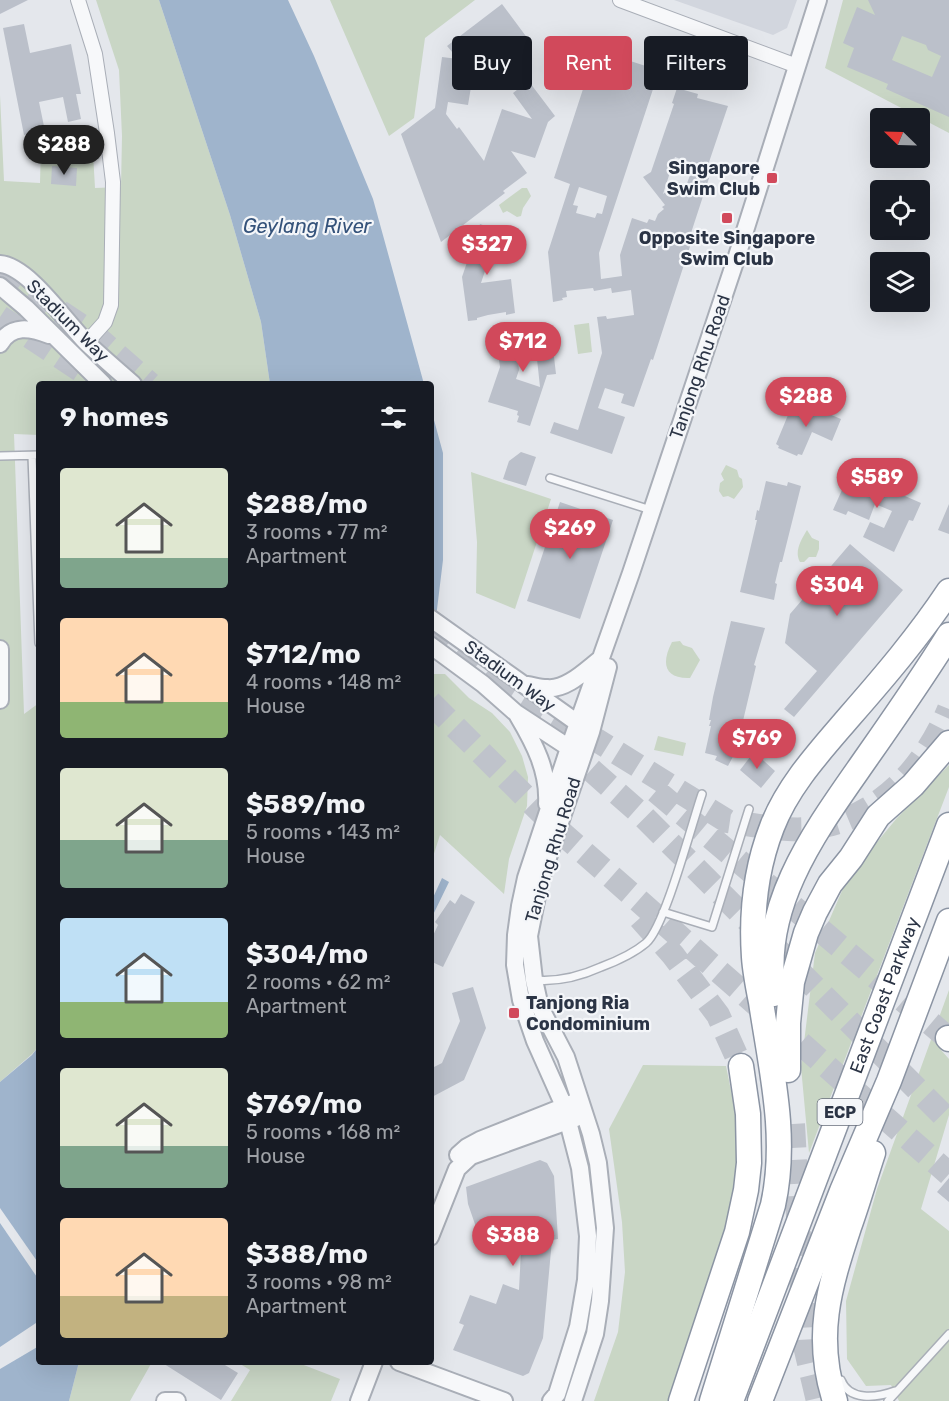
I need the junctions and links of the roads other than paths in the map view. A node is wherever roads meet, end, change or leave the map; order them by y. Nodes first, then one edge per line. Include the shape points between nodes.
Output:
1 (78, 0) edge
2 (620, 0) edge
3 (818, 0) edge
4 (797, 66) junction
5 (0, 264) edge
6 (0, 286) edge
7 (52, 336) junction
8 (87, 342) junction
9 (0, 344) edge
10 (100, 381) edge
11 (130, 381) edge
12 (0, 456) edge
13 (36, 456) edge
14 (550, 478) dead end
15 (651, 510) junction
16 (949, 591) edge
17 (434, 621) edge
18 (610, 630) junction
19 (949, 635) edge
20 (434, 648) edge
21 (0, 650) edge
22 (599, 660) junction
23 (520, 683) junction
24 (0, 700) edge
25 (516, 713) junction
26 (585, 728) junction
27 (949, 743) edge
28 (575, 753) junction
29 (702, 794) dead end
30 (748, 809) dead end
31 (546, 818) junction
32 (949, 825) edge
33 (663, 912) junction
34 (949, 921) edge
35 (534, 980) junction
36 (741, 1066) tunnel mouth
37 (788, 1070) junction
38 (889, 1081) junction
39 (556, 1088) junction
40 (574, 1110) junction
41 (547, 1113) junction
42 (793, 1124) tunnel mouth
43 (469, 1152) junction
44 (434, 1195) edge
45 (434, 1227) edge
46 (830, 1288) junction
47 (949, 1334) edge
48 (835, 1356) dead end
49 (376, 1365) edge
50 (377, 1365) edge
51 (407, 1365) edge
52 (840, 1375) dead end
53 (895, 1391) junction
54 (561, 1399) edge
55 (165, 1401) edge
56 (177, 1401) edge
57 (359, 1401) edge
58 (371, 1401) edge
59 (504, 1401) edge
60 (681, 1401) edge
61 (712, 1401) edge
62 (731, 1401) edge
63 (760, 1401) edge
64 (835, 1401) edge
65 (888, 1401) edge

1 - 8 street via 95,54 112,182 111,305 105,322
2 - 4 street
3 - 4 street, Tanjong Rhu Road
4 - 15 street, Tanjong Rhu Road
5 - 8 street, Stadium Way via 16,269 40,290
6 - 7 street, Stadium Way
7 - 9 street via 32,328 19,329 4,336
7 - 10 street, Stadium Way
8 - 11 street, Stadium Way
12 - 13 lane
14 - 15 lane
15 - 18 street, Tanjong Rhu Road
16 - 61 highway via 916,639 811,763 783,804 765,847 755,897 753,948 778,1115 778,1183
17 - 23 street, Stadium Way
18 - 22 street, Tanjong Rhu Road
18 - 26 street, Tanjong Rhu Road via 610,656
19 - 37 highway via 825,820 785,896 773,939 771,976
20 - 25 street, Stadium Way
21 - 24 street
22 - 23 street via 564,685 549,689
22 - 26 street, Tanjong Rhu Road
23 - 26 street, Stadium Way
25 - 28 street, Stadium Way
25 - 31 street via 543,766
26 - 28 street, Tanjong Rhu Road
27 - 37 highway via 914,785 878,816 815,912 792,982
28 - 31 street, Tanjong Rhu Road
28 - 35 street, Tanjong Rhu Road via 528,936
29 - 33 lane
30 - 33 lane via 712,927
31 - 39 street, Tanjong Rhu Road via 520,906 515,965 521,1000
32 - 62 highway, East Coast Parkway / ECP
33 - 35 lane via 647,942 624,957 589,972 551,981
34 - 38 highway, East Coast Parkway / ECP
35 - 40 street, Tanjong Rhu Road via 540,1007 566,1057
36 - 60 highway via 748,1114 746,1190 737,1232
37 - 42 highway
38 - 46 highway via 887,1113
38 - 63 highway, East Coast Parkway / ECP
39 - 40 street, Tanjong Rhu Road
39 - 41 street via 556,1098
40 - 41 street
40 - 43 street
40 - 54 street, Tanjong Rhu Road via 588,1236 579,1327
41 - 43 street
43 - 44 street via 450,1162
43 - 45 street via 457,1169
46 - 48 lane
46 - 64 highway via 825,1342
47 - 53 lane
49 - 57 street
50 - 58 street
51 - 59 street
52 - 53 lane via 853,1396 874,1399
53 - 65 lane
55 - 56 street

